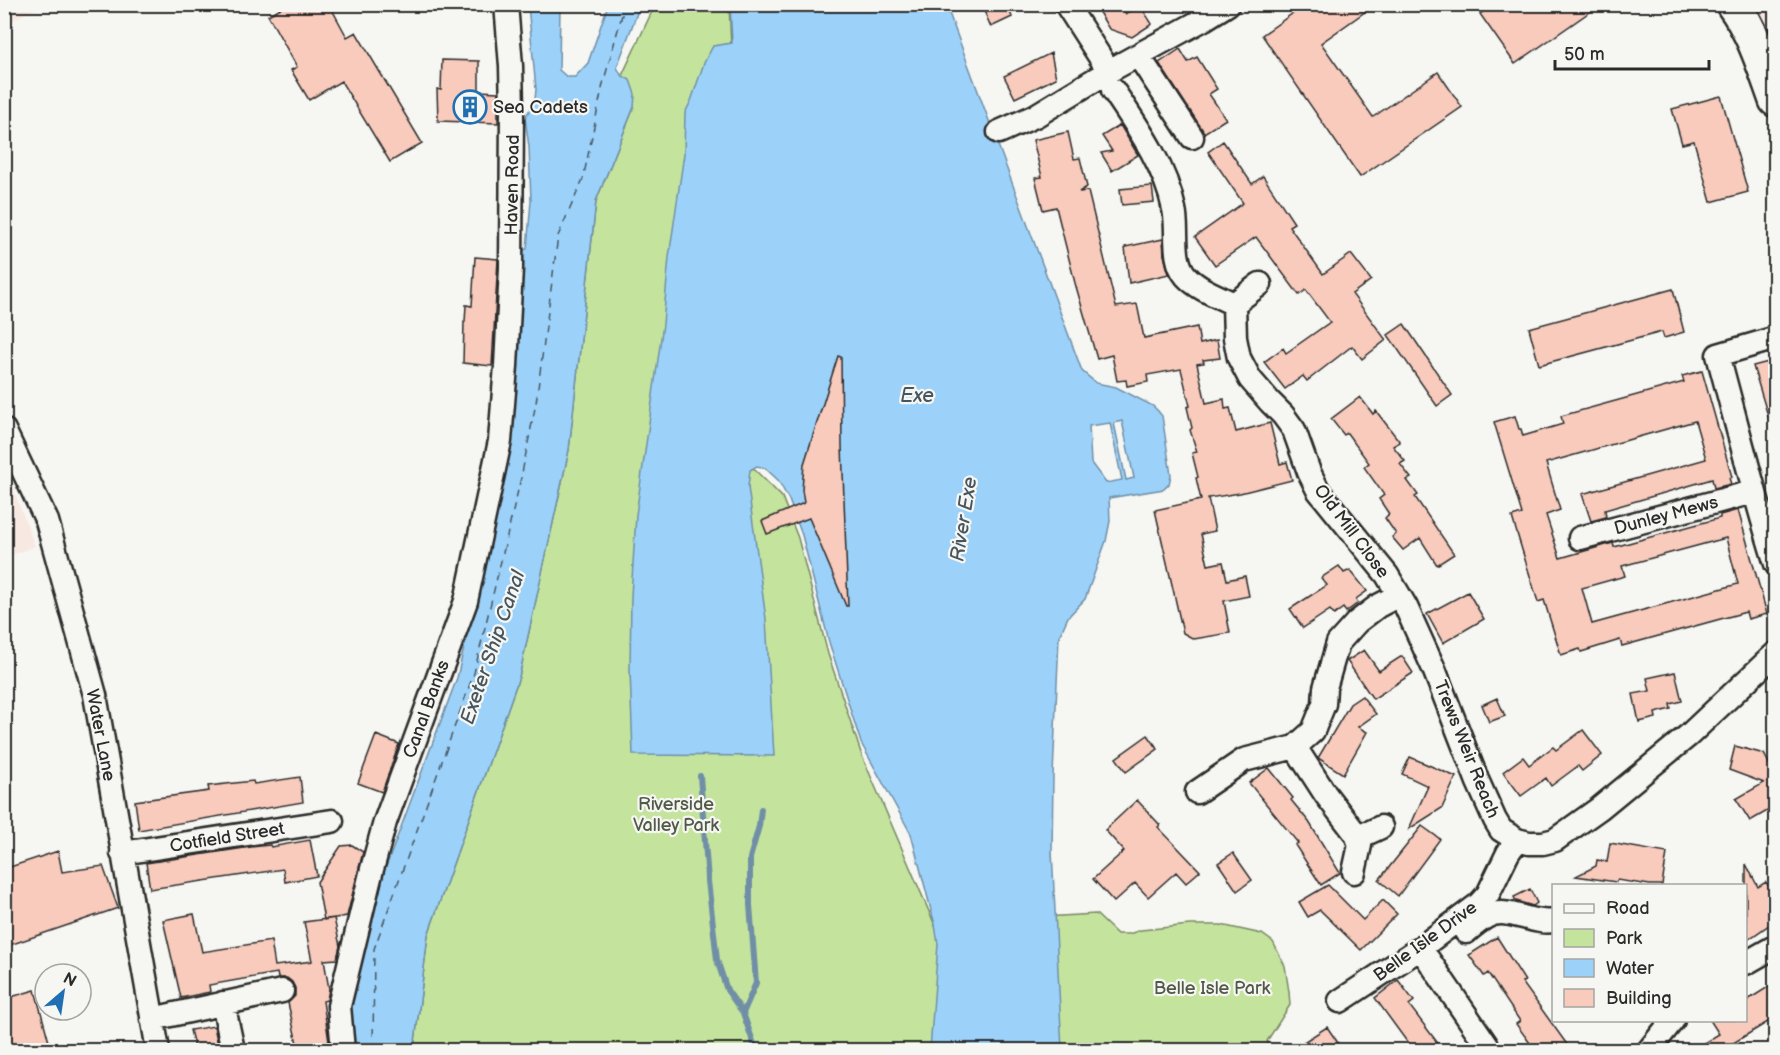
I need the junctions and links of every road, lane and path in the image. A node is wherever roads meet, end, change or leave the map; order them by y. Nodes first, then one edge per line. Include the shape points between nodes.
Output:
1 (506, 4) edge
2 (1066, 4) edge
3 (1227, 4) edge
4 (1733, 4) edge
5 (1138, 55) junction
6 (1111, 80) junction
7 (1776, 100) edge
8 (999, 132) dead end
9 (1192, 137) dead end
10 (1260, 284) dead end
11 (1234, 304) junction
12 (1776, 338) edge
13 (506, 366) joint
14 (4, 430) edge
15 (1753, 492) junction
16 (1580, 538) dead end
17 (1776, 564) edge
18 (1399, 595) junction
19 (1776, 653) edge
20 (1295, 747) junction
21 (1197, 792) dead end
22 (332, 820) dead end
23 (1381, 827) dead end
24 (1356, 834) junction
25 (1516, 840) junction
26 (122, 853) junction
27 (1354, 872) dead end
28 (1552, 921) edge
29 (1776, 946) edge
30 (1423, 954) junction
31 (1747, 962) edge
32 (282, 991) dead end
33 (1340, 1001) dead end
34 (223, 1003) junction
35 (152, 1019) junction
36 (1671, 1022) edge
37 (158, 1050) edge
38 (233, 1050) edge
39 (343, 1050) edge
40 (1490, 1050) edge
41 (1649, 1050) edge

1 - 13 street, Haven Road via 512,66 511,268
2 - 6 street
3 - 5 street
4 - 7 main road via 1744,19
5 - 6 street
5 - 9 street
6 - 8 street
6 - 11 street via 1162,172 1174,209 1179,262 1185,275
10 - 11 street
11 - 18 street, Old Mill Close via 1239,358 1250,379 1294,430 1318,490
12 - 15 street via 1718,355
13 - 39 street, Canal Banks via 500,441 466,601 372,869 339,1006
14 - 26 street, Water Lane via 46,521 94,695
15 - 16 street, Dunley Mews
15 - 17 street
18 - 20 street via 1378,606 1338,643 1324,704 1313,731
18 - 25 street, Trews Weir Reach via 1496,820 1501,830
19 - 25 street via 1689,735 1600,808 1555,840
20 - 21 street via 1244,760
20 - 24 street
22 - 26 street, Cotfield Street
23 - 24 street
24 - 27 street via 1360,846
25 - 30 street, Belle Isle Drive via 1488,894
26 - 35 street, Water Lane
28 - 30 street via 1504,913 1488,916
29 - 31 street
30 - 33 street, Belle Isle Drive
30 - 40 street
32 - 34 street
34 - 35 street
34 - 38 street
35 - 37 street, Water Lane
36 - 41 street

